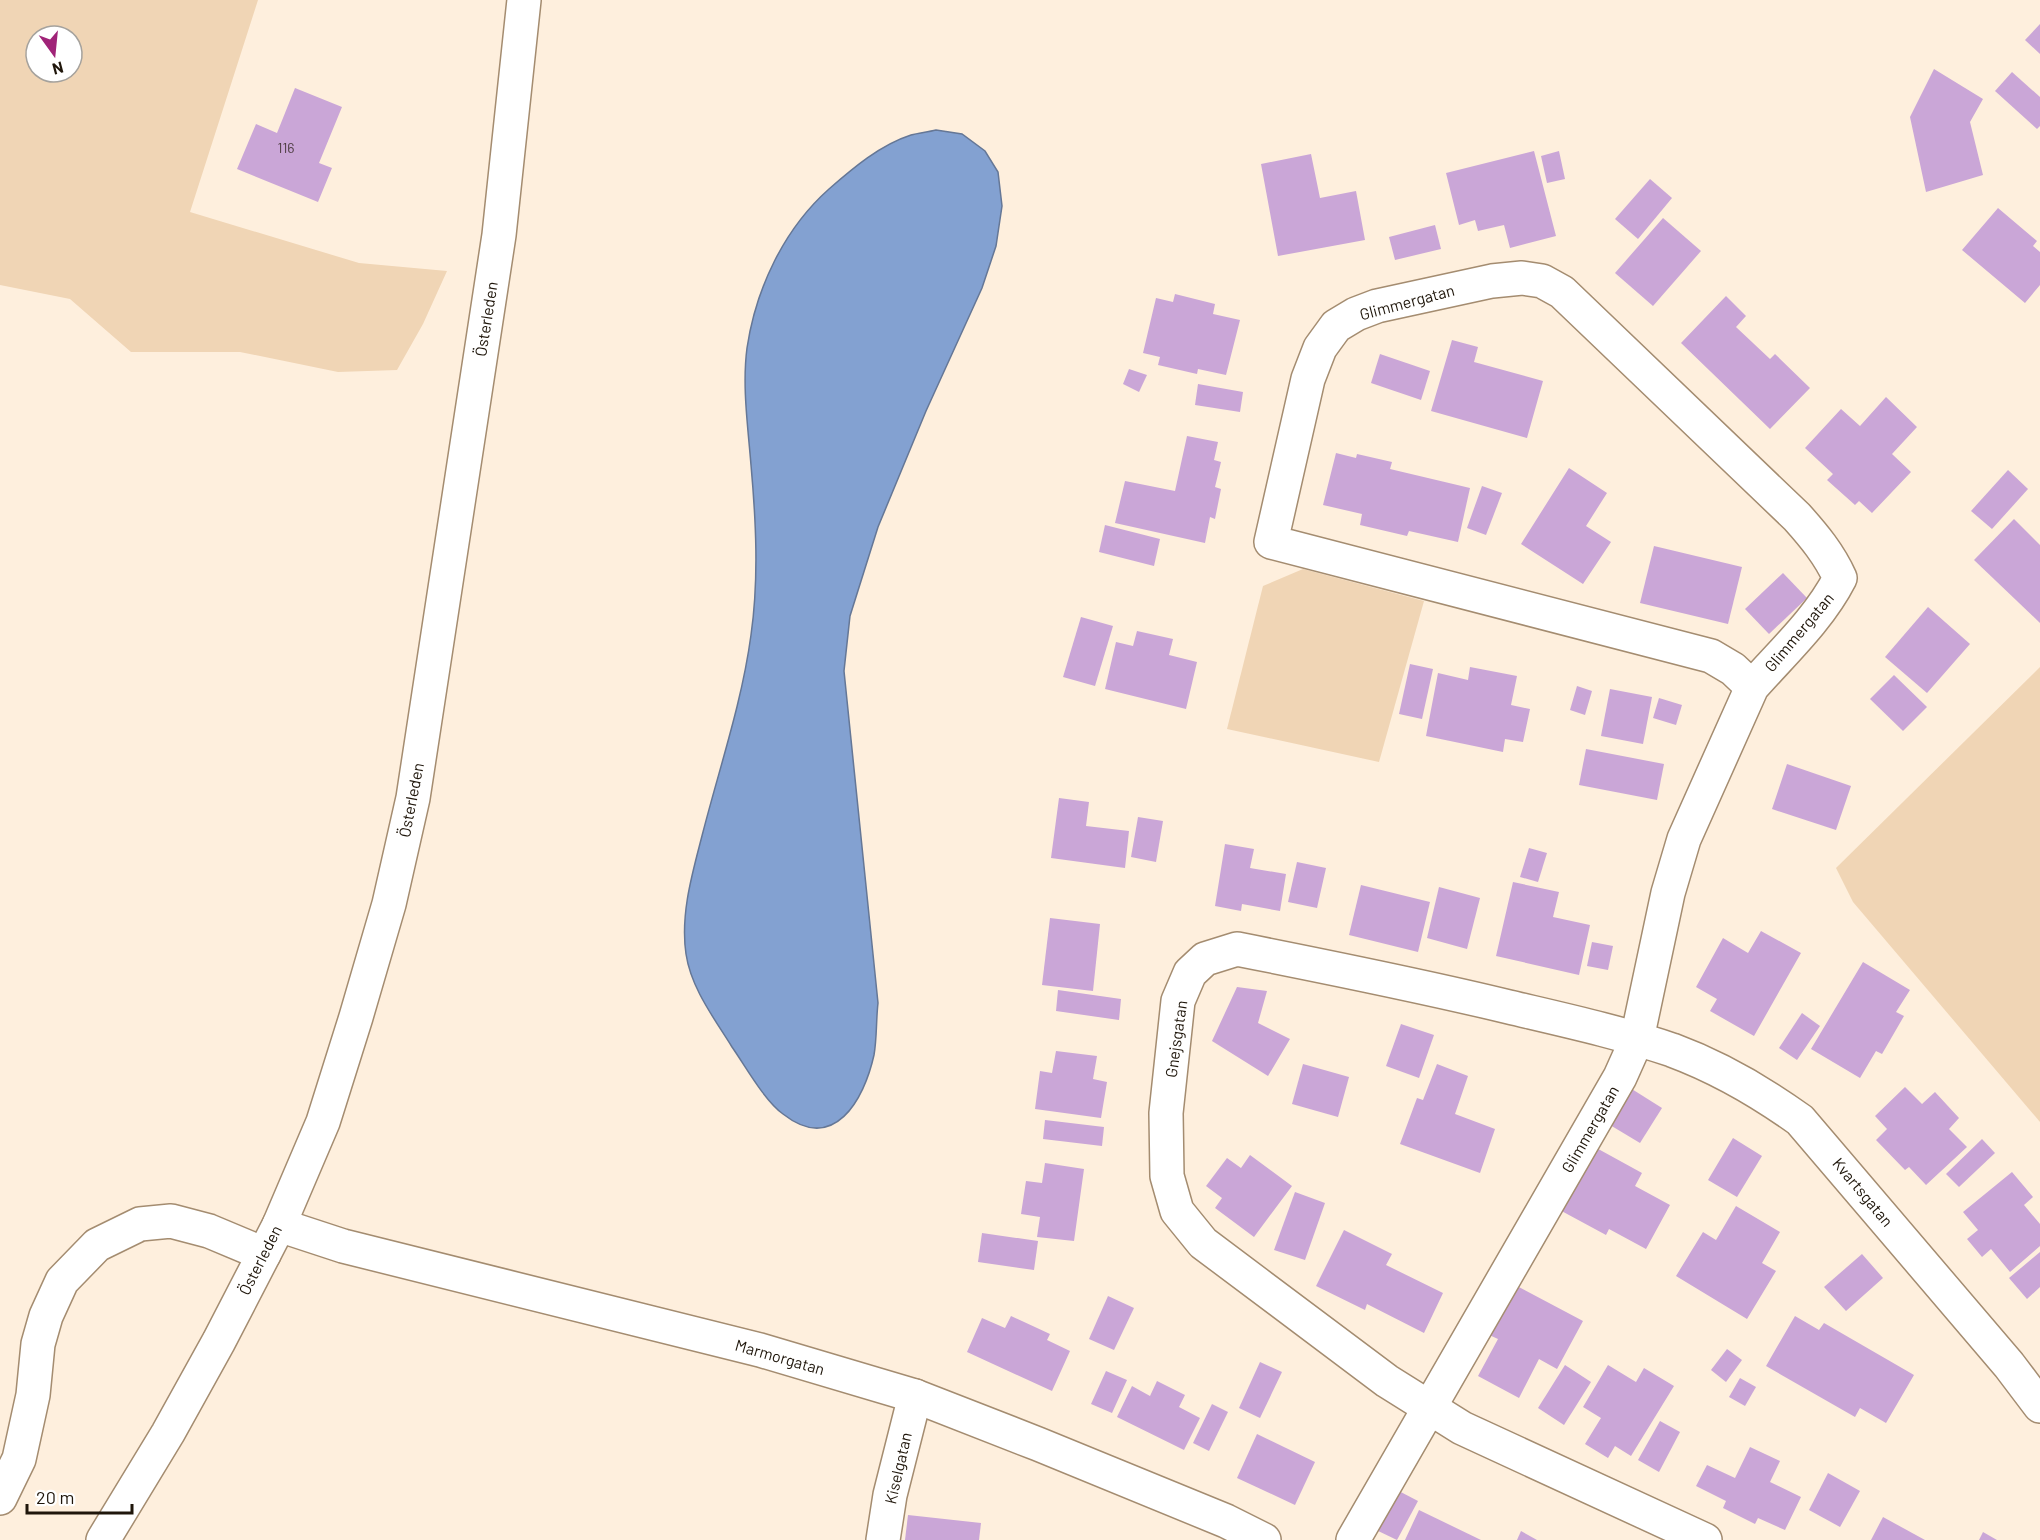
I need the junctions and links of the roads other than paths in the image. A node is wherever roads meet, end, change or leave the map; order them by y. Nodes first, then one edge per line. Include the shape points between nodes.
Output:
1 (524, 0) edge
2 (1752, 687) junction
3 (1637, 1039) junction
4 (279, 1224) junction
5 (264, 1254) junction
6 (915, 1396) junction
7 (2040, 1406) edge
8 (1430, 1407) junction
9 (0, 1498) edge
10 (103, 1540) edge
11 (882, 1540) edge
12 (1264, 1540) edge
13 (1353, 1540) edge
14 (1705, 1540) edge

1 - 4 street, Österleden via 499,235 413,798 389,904 353,1028 323,1122
2 - 2 street, Glimmergatan via 1711,656 1271,542 1308,379 1320,348 1336,326 1377,306 1492,281 1542,281 1562,292 1797,517 1836,569 1840,578 1831,596
2 - 3 street, Glimmergatan via 1684,839 1668,893
3 - 7 street, Kvartsgatan via 1674,1051 1736,1080 1800,1120
3 - 8 street, Glimmergatan via 1620,1077
3 - 8 street, Gnejsgatan via 1459,995 1237,949 1205,959 1190,973 1179,1001 1166,1113 1167,1176 1177,1211 1212,1250 1387,1381
4 - 5 street, Österleden
4 - 6 street, Marmorgatan via 354,1249 760,1350
5 - 9 street via 209,1231 171,1221 140,1224 97,1245 62,1281 46,1316 20,1459
5 - 10 street, Österleden via 168,1434
6 - 11 street, Kiselgatan
6 - 12 street, Marmorgatan via 1226,1521
8 - 13 street, Glimmergatan
8 - 14 street via 1462,1428

